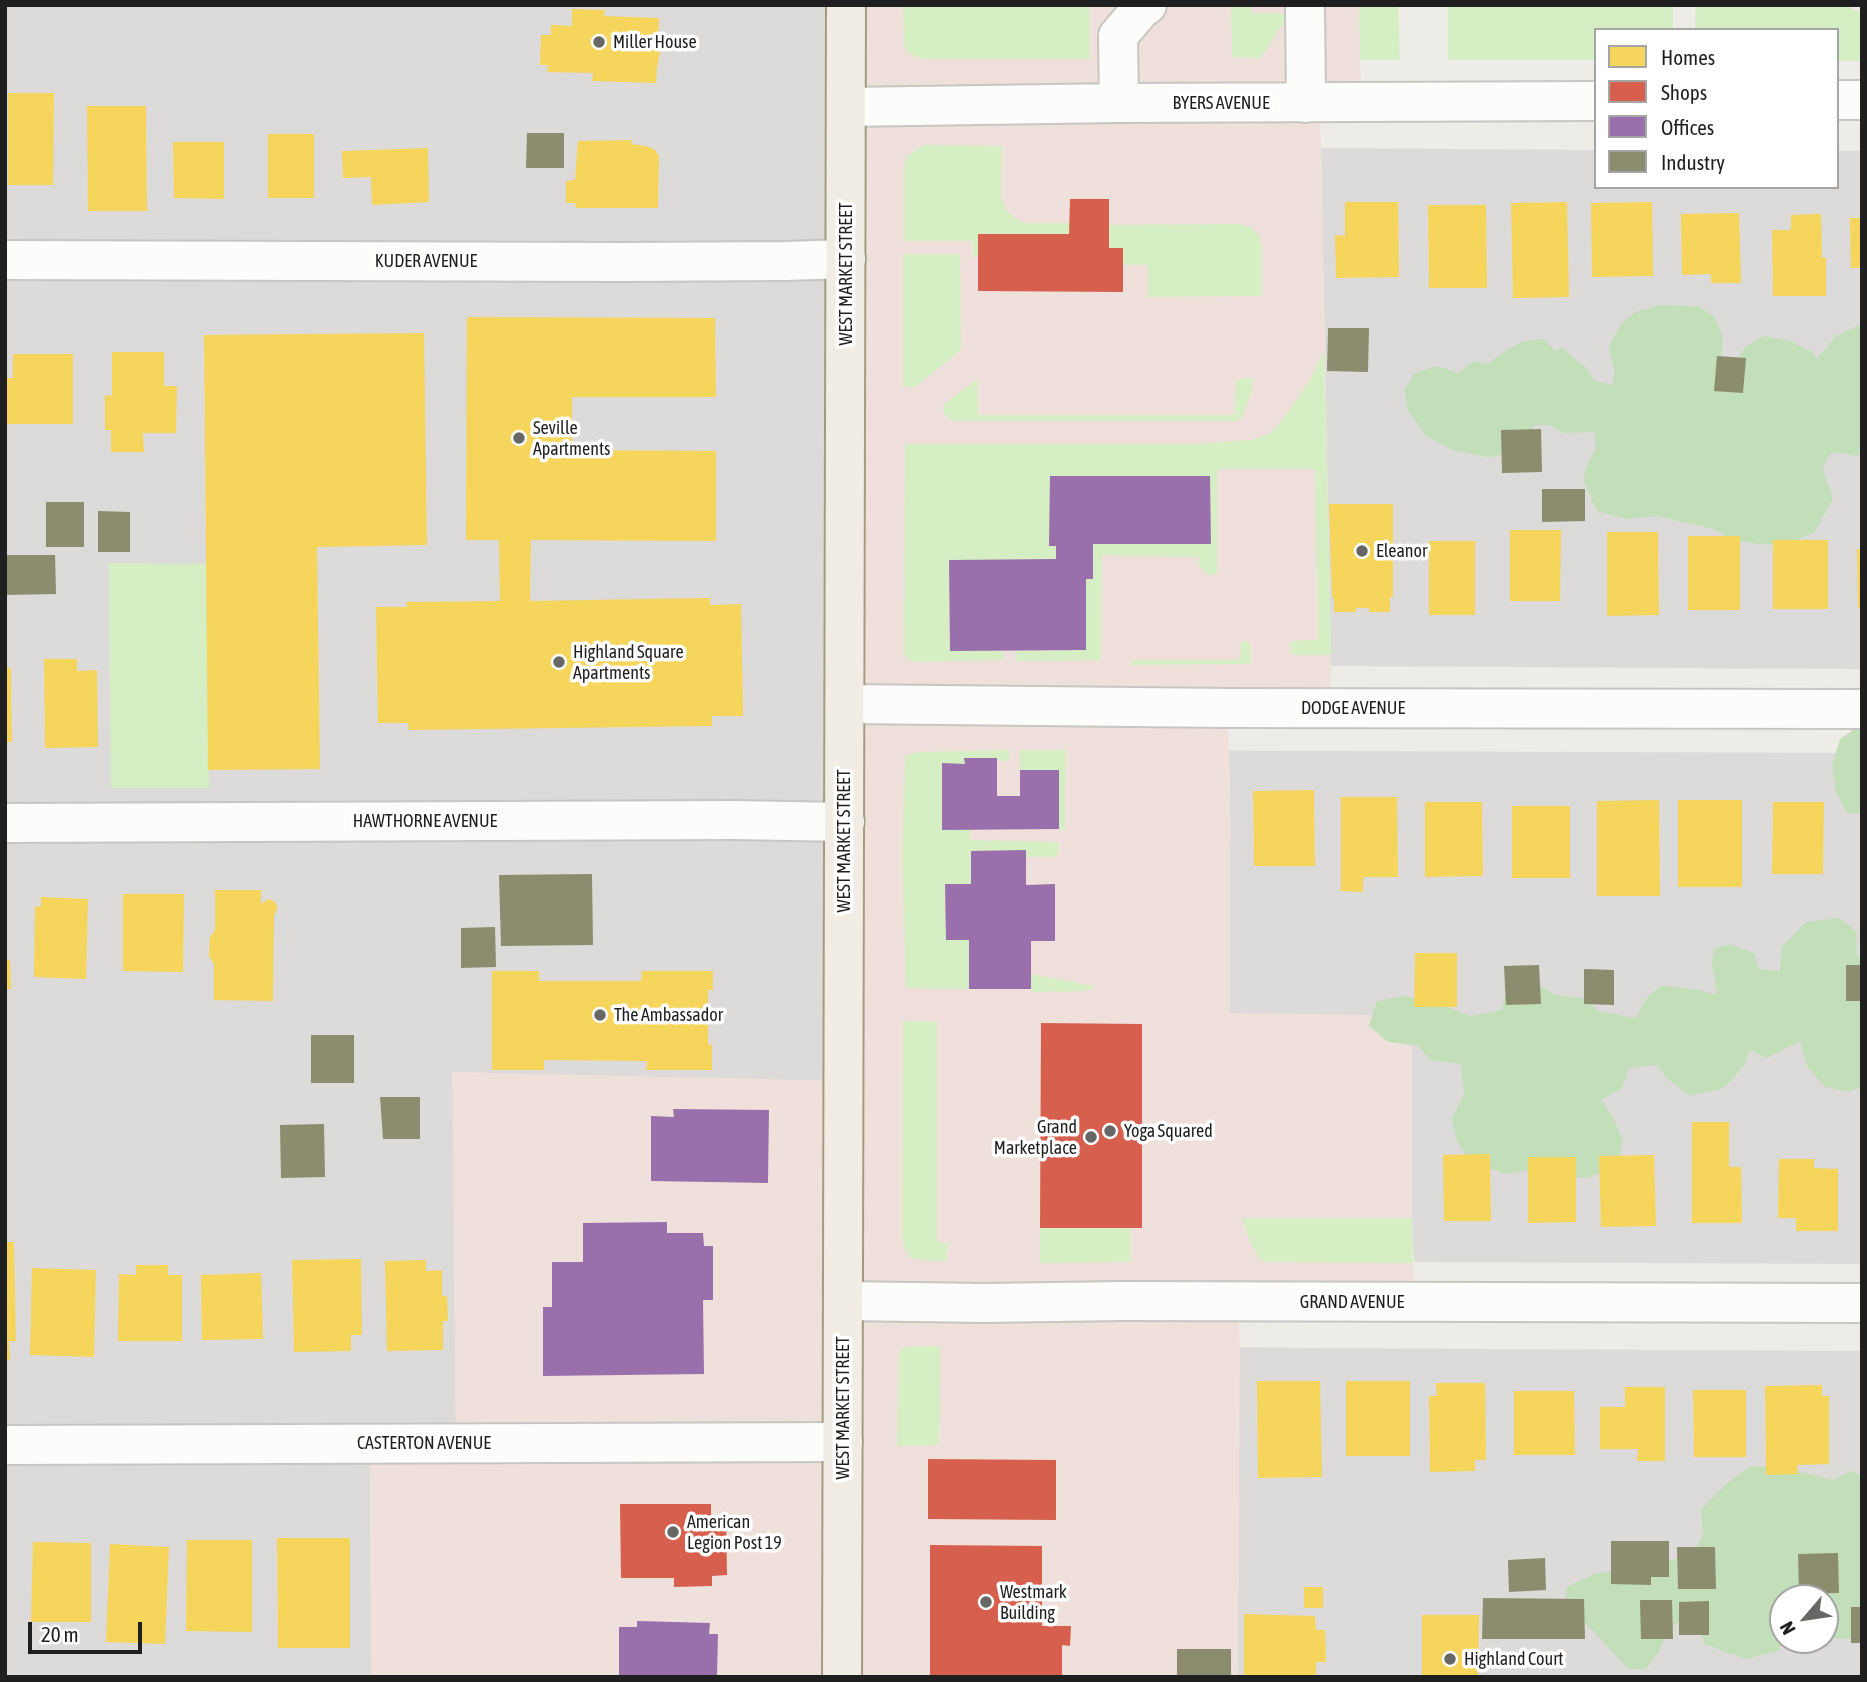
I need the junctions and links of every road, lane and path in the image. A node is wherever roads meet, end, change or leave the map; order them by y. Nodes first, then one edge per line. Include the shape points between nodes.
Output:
1 (846, 5) edge
2 (1147, 5) edge
3 (1305, 5) edge
4 (1839, 100) edge
5 (1862, 100) edge
6 (1594, 101) edge
7 (1119, 103) junction
8 (1306, 103) junction
9 (846, 107) junction
10 (846, 259) junction
11 (5, 260) edge
12 (845, 704) junction
13 (1862, 709) edge
14 (845, 822) junction
15 (5, 823) edge
16 (843, 1301) junction
17 (1862, 1303) edge
18 (843, 1441) junction
19 (5, 1445) edge
20 (842, 1677) edge

1 - 9 main road, WEST MARKET STREET
2 - 7 street via 1118,36
3 - 8 street
4 - 5 street
6 - 8 street, BYERS AVENUE
7 - 8 street, BYERS AVENUE
7 - 9 street, BYERS AVENUE
9 - 10 main road, WEST MARKET STREET
10 - 11 street, KUDER AVENUE
10 - 12 main road, WEST MARKET STREET
12 - 13 street, DODGE AVENUE
12 - 14 main road, WEST MARKET STREET
14 - 15 street, HAWTHORNE AVENUE
14 - 16 main road, WEST MARKET STREET
16 - 17 street, GRAND AVENUE
16 - 18 main road, WEST MARKET STREET
18 - 19 street, CASTERTON AVENUE
18 - 20 main road, WEST MARKET STREET

